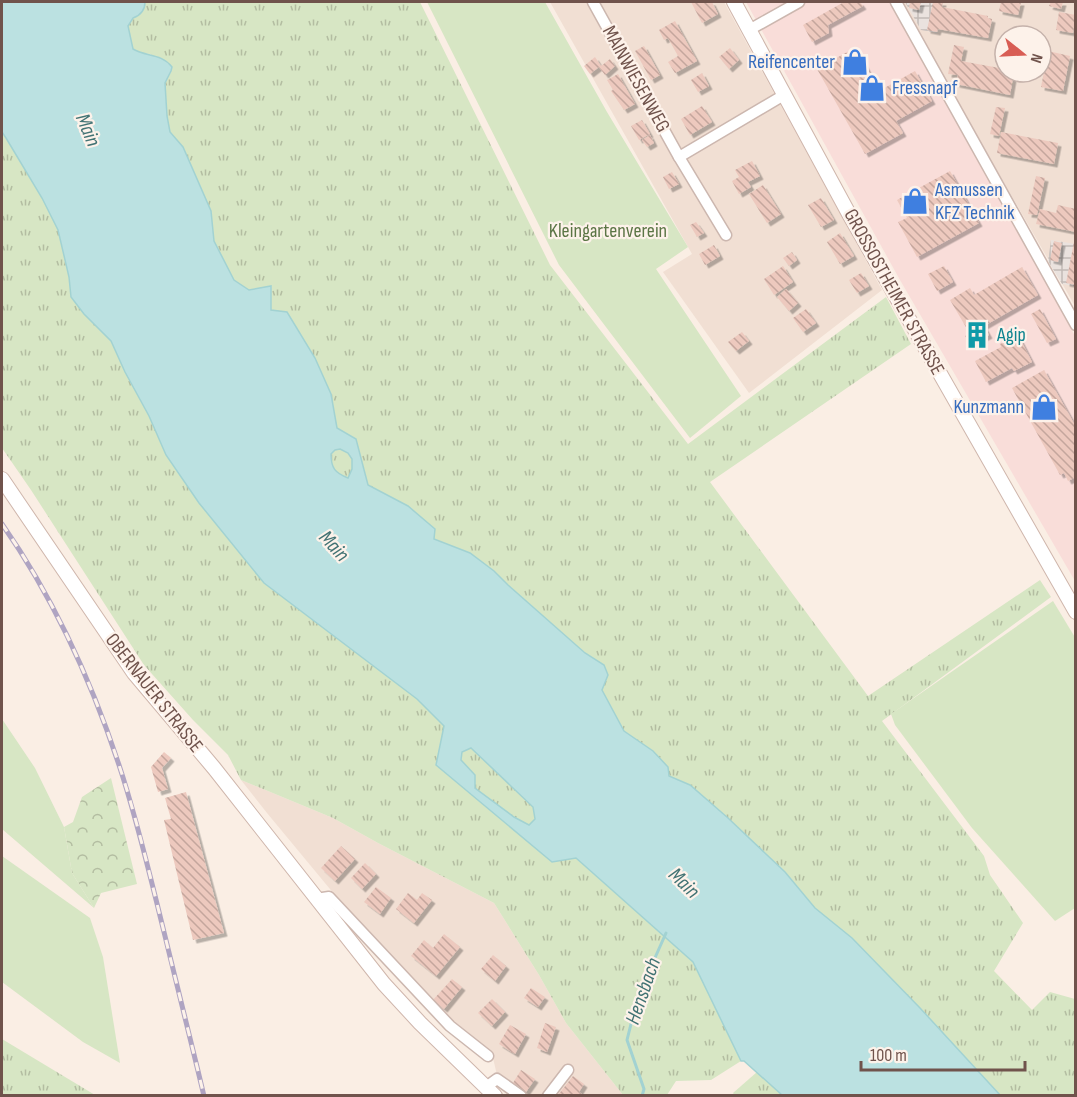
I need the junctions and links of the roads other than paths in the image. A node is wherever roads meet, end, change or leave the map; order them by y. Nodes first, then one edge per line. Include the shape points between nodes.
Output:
1 (593, 2) edge
2 (734, 2) edge
3 (799, 2) edge
4 (896, 2) edge
5 (749, 30) junction
6 (784, 95) junction
7 (679, 157) junction
8 (726, 235) dead end
9 (1076, 325) edge
10 (2, 479) edge
11 (1076, 612) edge
12 (316, 898) junction
13 (488, 1056) dead end
14 (568, 1070) dead end
15 (490, 1091) edge
16 (521, 1095) edge
17 (548, 1095) edge

1 - 7 street, MAINWIESENWEG
2 - 5 main road, GROSSOSTHEIMER STRASSE
3 - 5 street
4 - 9 street
5 - 6 main road, GROSSOSTHEIMER STRASSE
6 - 7 street
6 - 11 main road, GROSSOSTHEIMER STRASSE
7 - 8 street, MAINWIESENWEG
10 - 12 main road, OBERNAUER STRASSE via 134,673
12 - 13 street, OBERNAUER STRASSE via 329,897 450,1026
12 - 15 main road, OBERNAUER STRASSE via 384,984
14 - 17 street
15 - 16 street, OBERNAUER STRASSE via 496,1079

